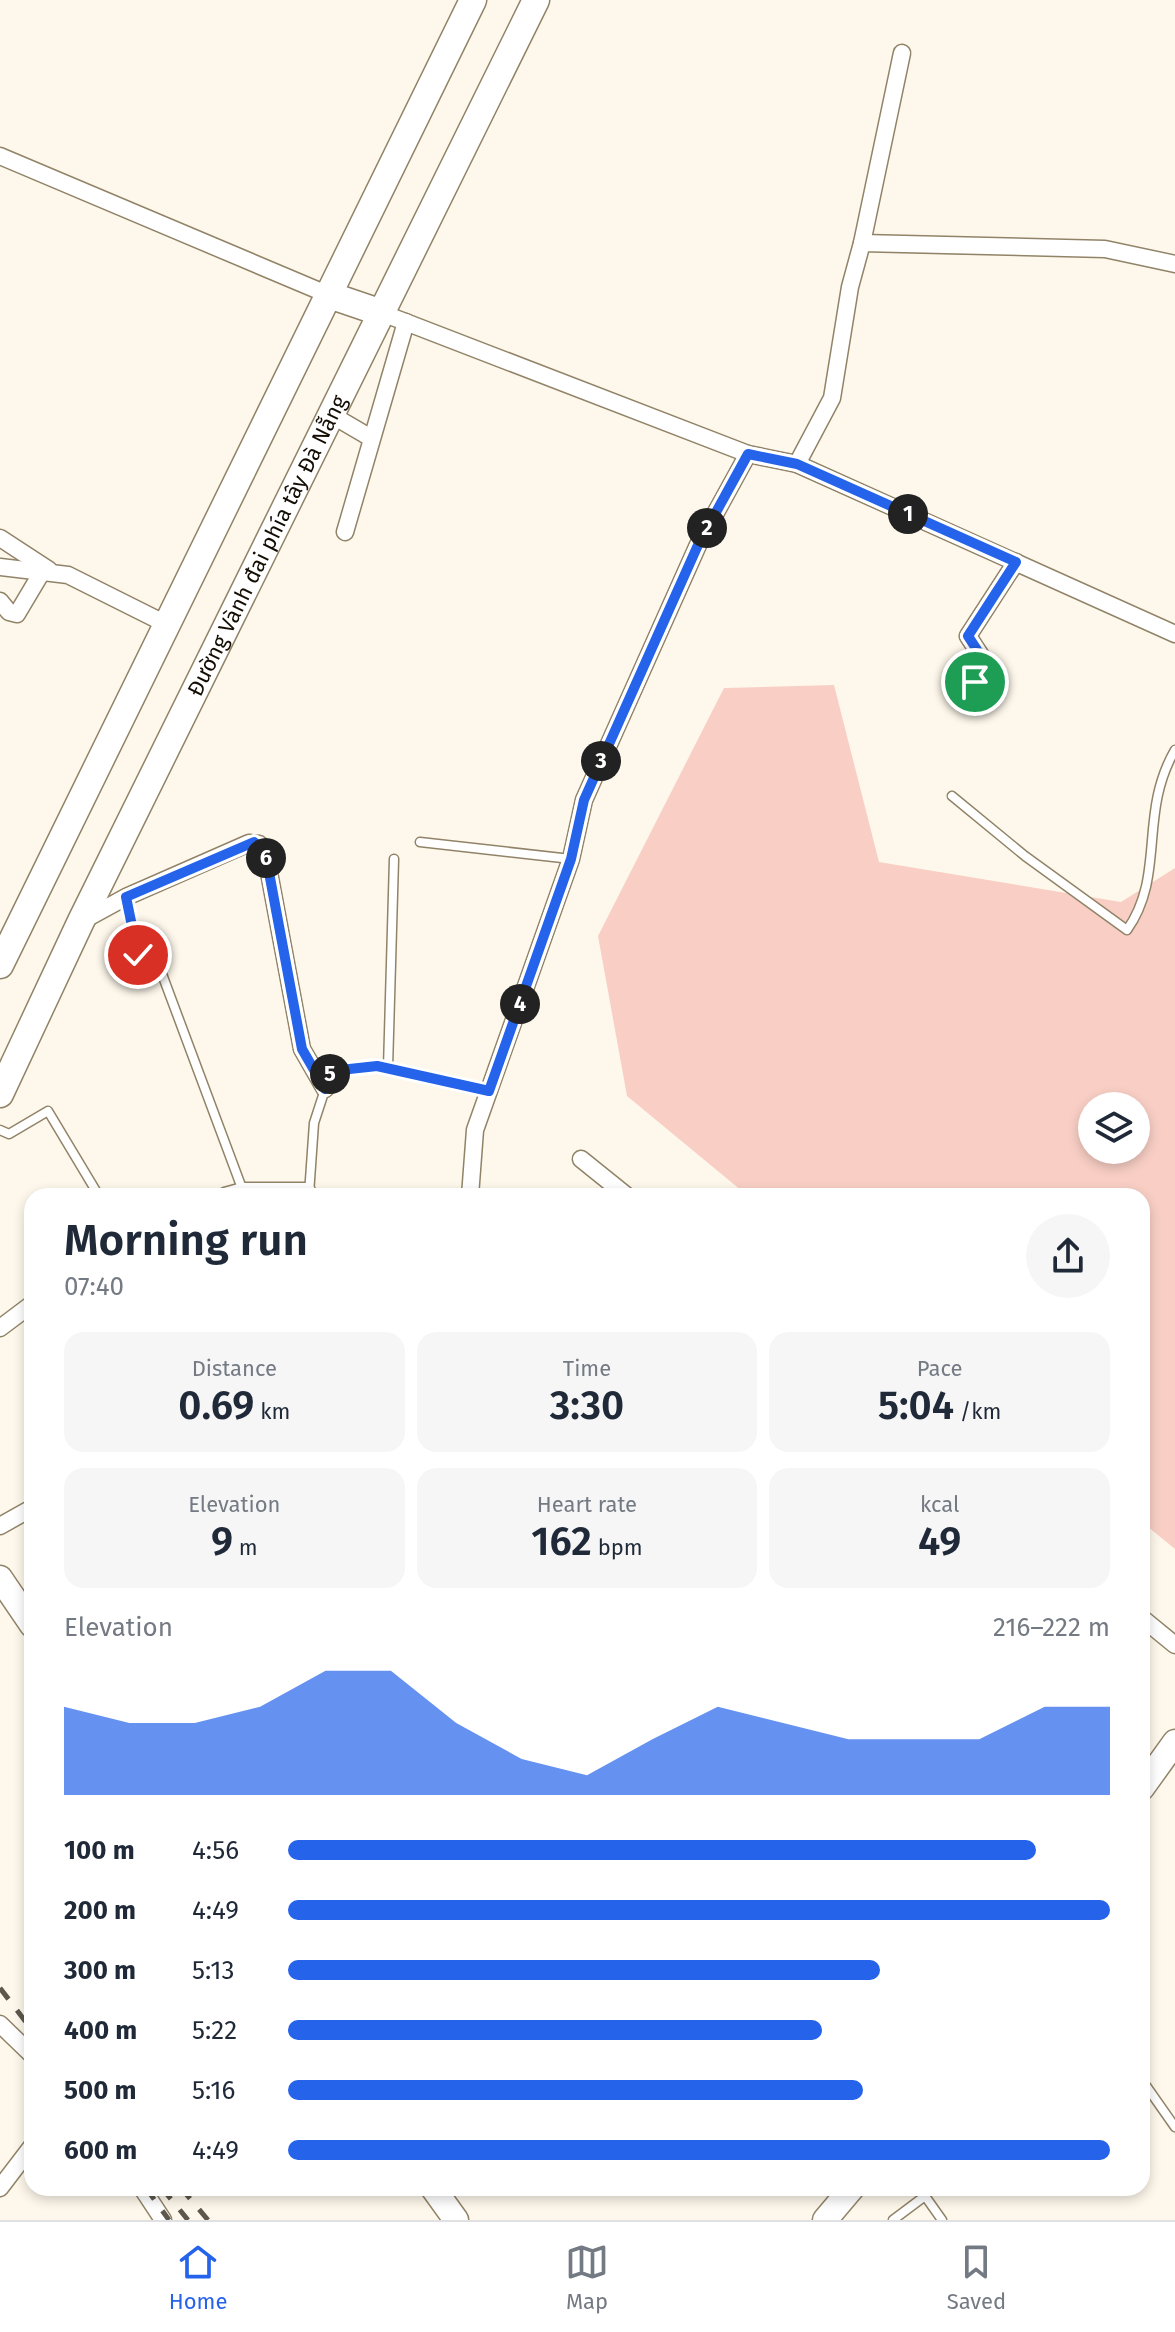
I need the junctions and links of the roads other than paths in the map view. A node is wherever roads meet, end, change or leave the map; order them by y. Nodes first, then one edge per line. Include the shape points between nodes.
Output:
1 (473, 0) edge
2 (536, 0) edge
3 (902, 53) dead end
4 (0, 156) edge
5 (862, 243) junction
6 (1175, 264) edge
7 (329, 295) junction
8 (394, 318) junction
9 (330, 414) junction
10 (371, 438) junction
11 (748, 454) junction
12 (797, 464) junction
13 (345, 532) dead end
14 (0, 538) edge
15 (1016, 562) junction
16 (0, 567) edge
17 (48, 573) junction
18 (0, 601) edge
19 (166, 624) junction
20 (1175, 634) edge
21 (975, 682) dead end
22 (1175, 750) edge
23 (952, 796) dead end
24 (420, 842) dead end
25 (394, 859) dead end
26 (571, 859) junction
27 (126, 897) junction
28 (81, 921) junction
29 (0, 965) edge
30 (388, 1068) junction
31 (325, 1089) junction
32 (489, 1091) junction
33 (0, 1094) edge
34 (0, 1130) edge
35 (581, 1159) dead end
36 (94, 1188) edge
37 (242, 1188) edge
38 (308, 1188) edge
39 (471, 1188) edge
40 (617, 1188) edge
41 (24, 1310) edge
42 (0, 1328) edge
43 (24, 1512) edge
44 (0, 1526) edge
45 (0, 1578) edge
46 (24, 1613) edge
47 (1150, 1625) edge
48 (1175, 1645) edge
49 (1173, 1750) edge
50 (1150, 1778) edge
51 (0, 2024) edge
52 (24, 2047) edge
53 (1150, 2091) edge
54 (1175, 2127) edge
55 (24, 2156) edge
56 (1, 2186) edge
57 (147, 2196) edge
58 (439, 2196) edge
59 (845, 2196) edge
60 (163, 2220) edge
61 (456, 2220) edge
62 (825, 2220) edge
63 (893, 2220) edge
64 (942, 2220) edge

1 - 7 main road
2 - 8 main road, Đường Vành đai phía tây Đà Nẵng
3 - 5 street
4 - 7 street
5 - 6 street via 1105,249
5 - 12 street via 832,398
7 - 8 main road
7 - 19 main road
8 - 9 main road, Đường Vành đai phía tây Đà Nẵng
8 - 10 street
8 - 11 street
9 - 10 street
9 - 28 main road, Đường Vành đai phía tây Đà Nẵng
10 - 13 street
11 - 12 street
11 - 26 street via 698,545 584,800
12 - 15 street
14 - 17 street
15 - 20 street
15 - 21 street via 968,636 981,656
16 - 17 street
17 - 18 street via 17,614
17 - 19 street via 68,575
19 - 29 main road
22 - 23 lane via 1153,807 1148,890 1127,930
24 - 26 lane
25 - 30 lane
26 - 32 street
27 - 28 street
27 - 31 street via 249,843 262,847 302,1049
27 - 37 lane via 138,955 159,966
28 - 33 main road, Đường Vành đai phía tây Đà Nẵng
30 - 31 lane via 331,1071
30 - 32 lane
31 - 38 lane via 314,1123
32 - 39 street via 475,1130
34 - 36 lane via 9,1134 48,1111
35 - 40 street
41 - 42 street
43 - 44 street
45 - 46 main road
47 - 48 street
49 - 50 main road
51 - 52 street
53 - 54 lane
55 - 56 street
57 - 60 street
58 - 61 main road
59 - 62 main road
63 - 64 lane via 925,2196

